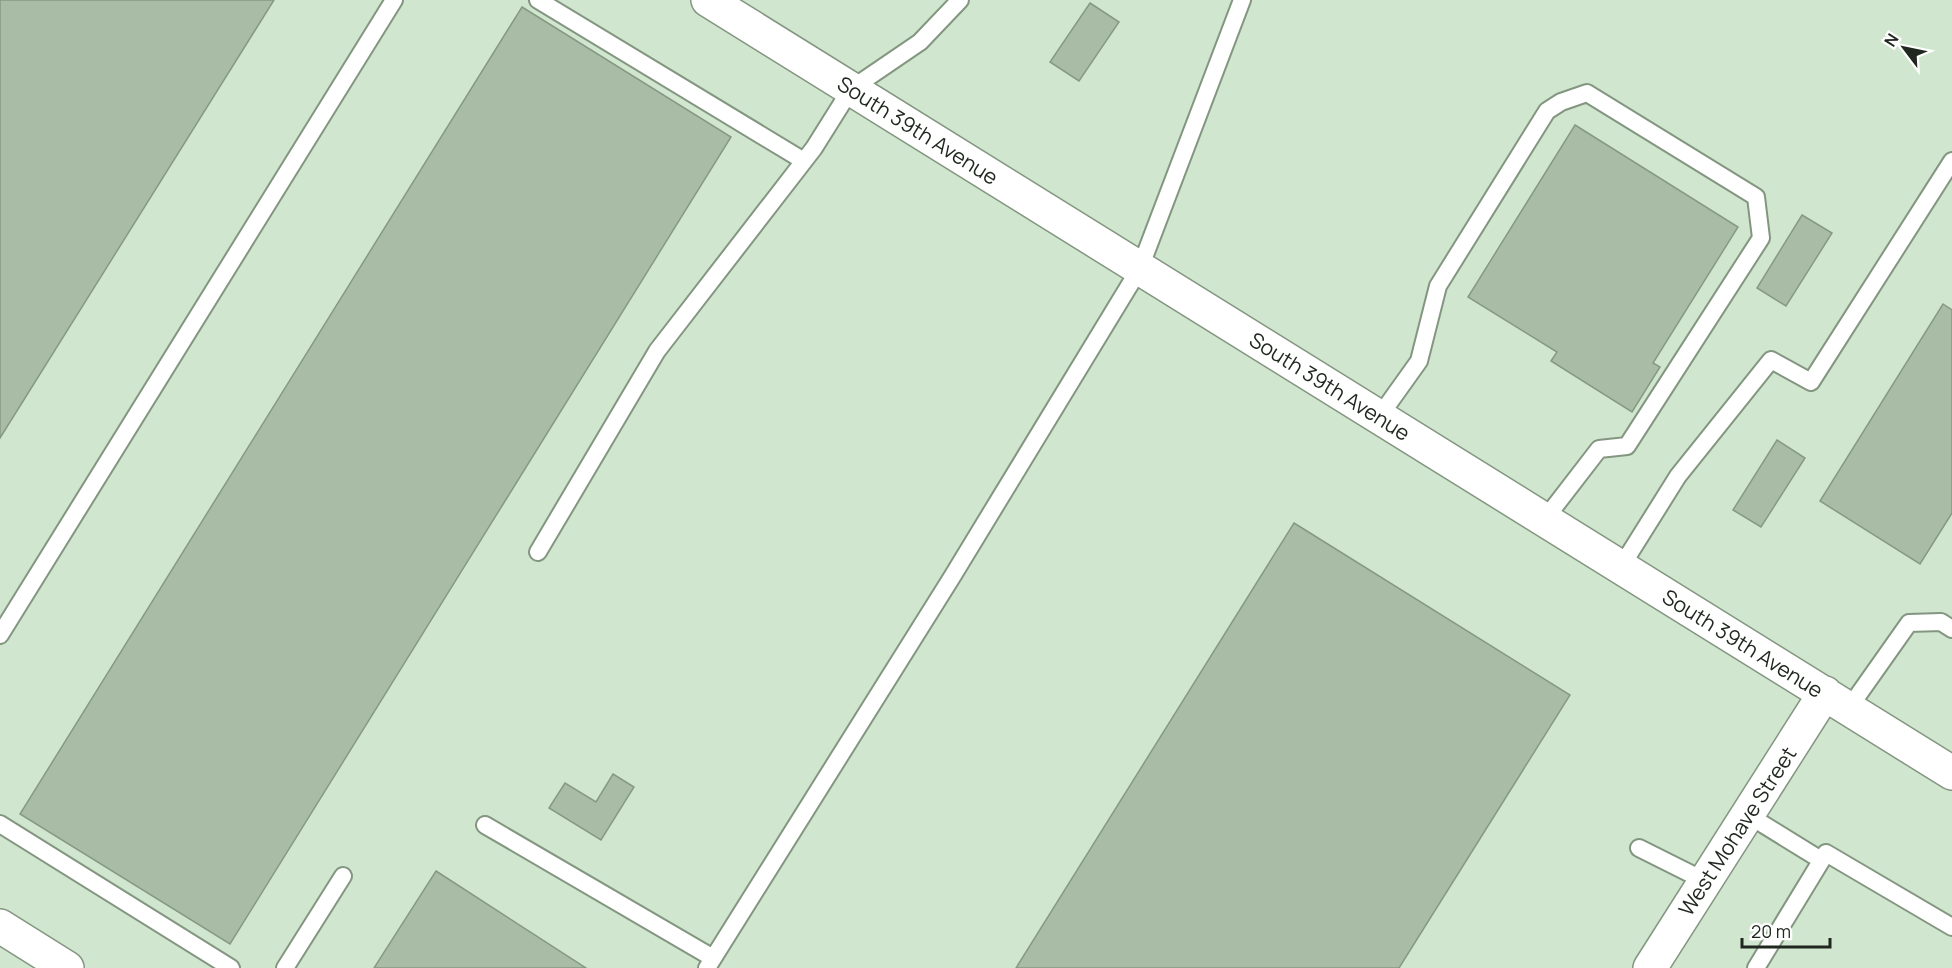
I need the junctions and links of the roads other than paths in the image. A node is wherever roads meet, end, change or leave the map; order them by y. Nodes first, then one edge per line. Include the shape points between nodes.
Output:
1 (394, 0) edge
2 (538, 0) edge
3 (708, 0) edge
4 (960, 0) edge
5 (1242, 0) edge
6 (742, 9) edge
7 (851, 89) junction
8 (804, 161) junction
9 (1952, 161) edge
10 (1140, 268) junction
11 (1379, 417) junction
12 (1545, 519) junction
13 (538, 552) dead end
14 (1621, 567) junction
15 (1948, 620) edge
16 (0, 635) edge
17 (1837, 701) junction
18 (1952, 774) edge
19 (1748, 815) junction
20 (485, 825) dead end
21 (4, 826) edge
22 (1639, 848) dead end
23 (1821, 860) junction
24 (343, 876) dead end
25 (1705, 881) junction
26 (0, 926) edge
27 (1952, 927) edge
28 (710, 963) edge
29 (67, 968) edge
30 (231, 968) edge
31 (285, 968) edge
32 (1650, 968) edge
33 (1756, 968) edge

1 - 16 lane
2 - 8 lane
3 - 6 street, South 39th Avenue
4 - 7 lane via 920,42
5 - 10 lane
6 - 7 street, South 39th Avenue
7 - 8 lane
7 - 10 street, South 39th Avenue
8 - 13 lane via 657,351
9 - 14 lane via 1811,382 1771,360 1678,476
10 - 11 street, South 39th Avenue
10 - 28 lane
11 - 12 street, South 39th Avenue
11 - 12 lane via 1419,361 1438,286 1547,111 1561,102 1587,93 1756,197 1761,238 1627,446 1599,449
12 - 14 street, South 39th Avenue
14 - 17 street, South 39th Avenue
15 - 17 lane via 1910,623
17 - 18 street, South 39th Avenue
17 - 19 street, West Mohave Street
19 - 23 lane
19 - 25 street, West Mohave Street
20 - 28 lane
21 - 30 lane
22 - 25 lane
23 - 27 lane via 1826,853
23 - 33 lane
24 - 31 lane
25 - 32 street, West Mohave Street
26 - 29 street

